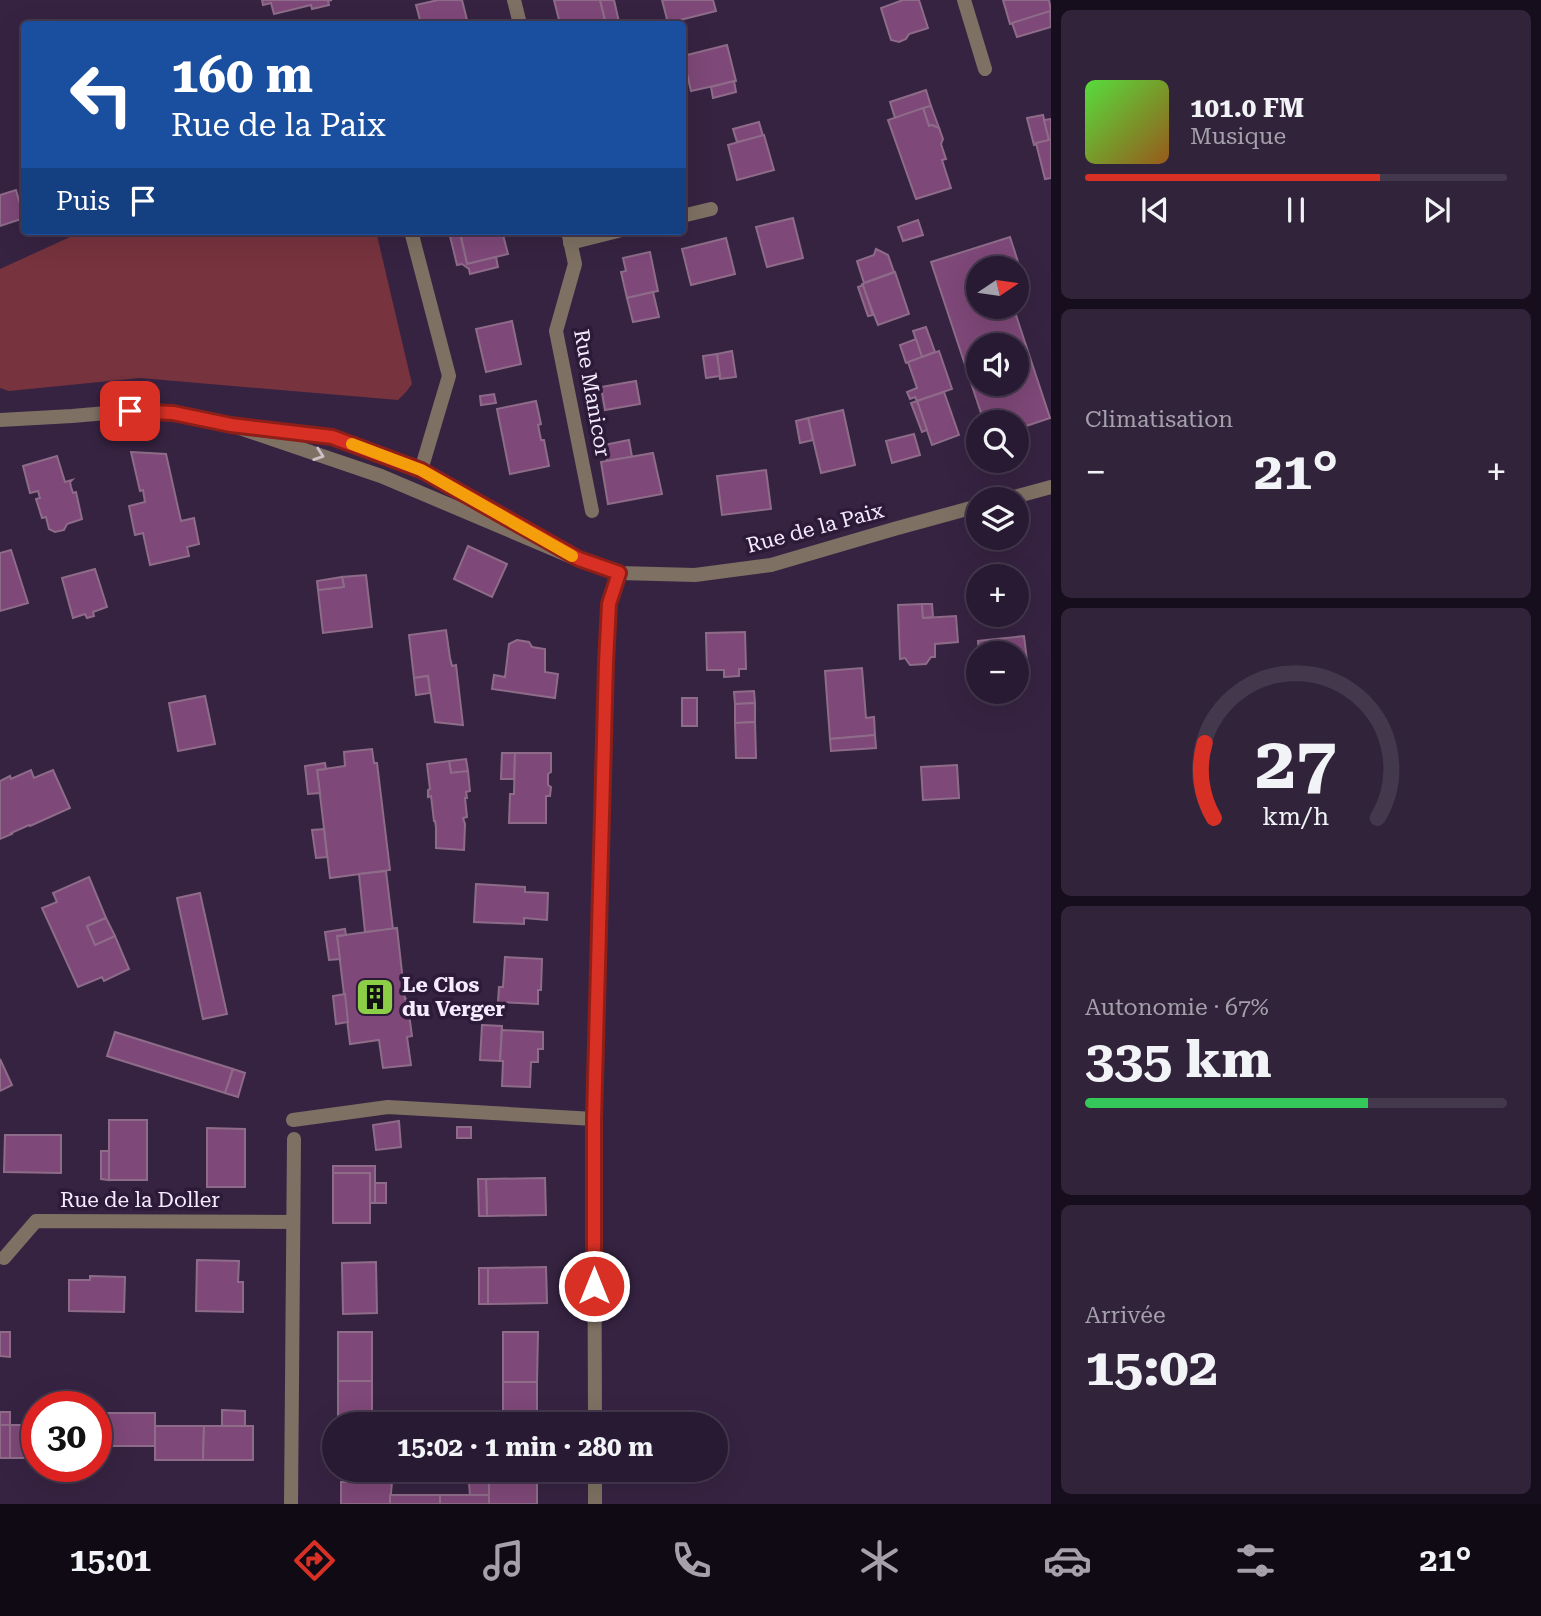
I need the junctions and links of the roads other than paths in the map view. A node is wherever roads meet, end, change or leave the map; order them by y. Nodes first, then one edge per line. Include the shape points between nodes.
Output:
1 (514, 0) edge
2 (964, 0) edge
3 (519, 21) edge
4 (985, 69) dead end
5 (711, 209) dead end
6 (686, 215) edge
7 (412, 235) edge
8 (569, 237) edge
9 (0, 420) edge
10 (231, 425) junction
11 (421, 470) junction
12 (1051, 487) edge
13 (1029, 493) edge
14 (966, 509) edge
15 (592, 511) dead end
16 (579, 559) junction
17 (619, 573) junction
18 (594, 1119) junction
19 (293, 1120) dead end
20 (294, 1139) dead end
21 (292, 1222) junction
22 (4, 1258) dead end
23 (595, 1412) edge
24 (595, 1482) edge
25 (290, 1504) edge
26 (595, 1504) edge

1 - 3 street
2 - 4 street
5 - 6 street
7 - 11 street via 449,376
8 - 15 street, Rue Manicor via 575,264 556,331
9 - 10 street, Rue de la Paix via 130,411 173,413
10 - 11 street, Rue de la Paix via 332,437
10 -> 16 street, Rue de la Paix via 381,476
11 - 16 street, Rue de la Paix
12 - 13 street
14 - 17 street, Rue de la Paix via 771,565 695,575
16 - 17 street, Rue de la Paix
17 - 18 street via 609,604 606,663
18 - 19 street via 388,1107
18 - 23 street
20 - 21 street
21 - 22 street, Rue de la Doller via 36,1221
21 - 25 street
24 - 26 street

